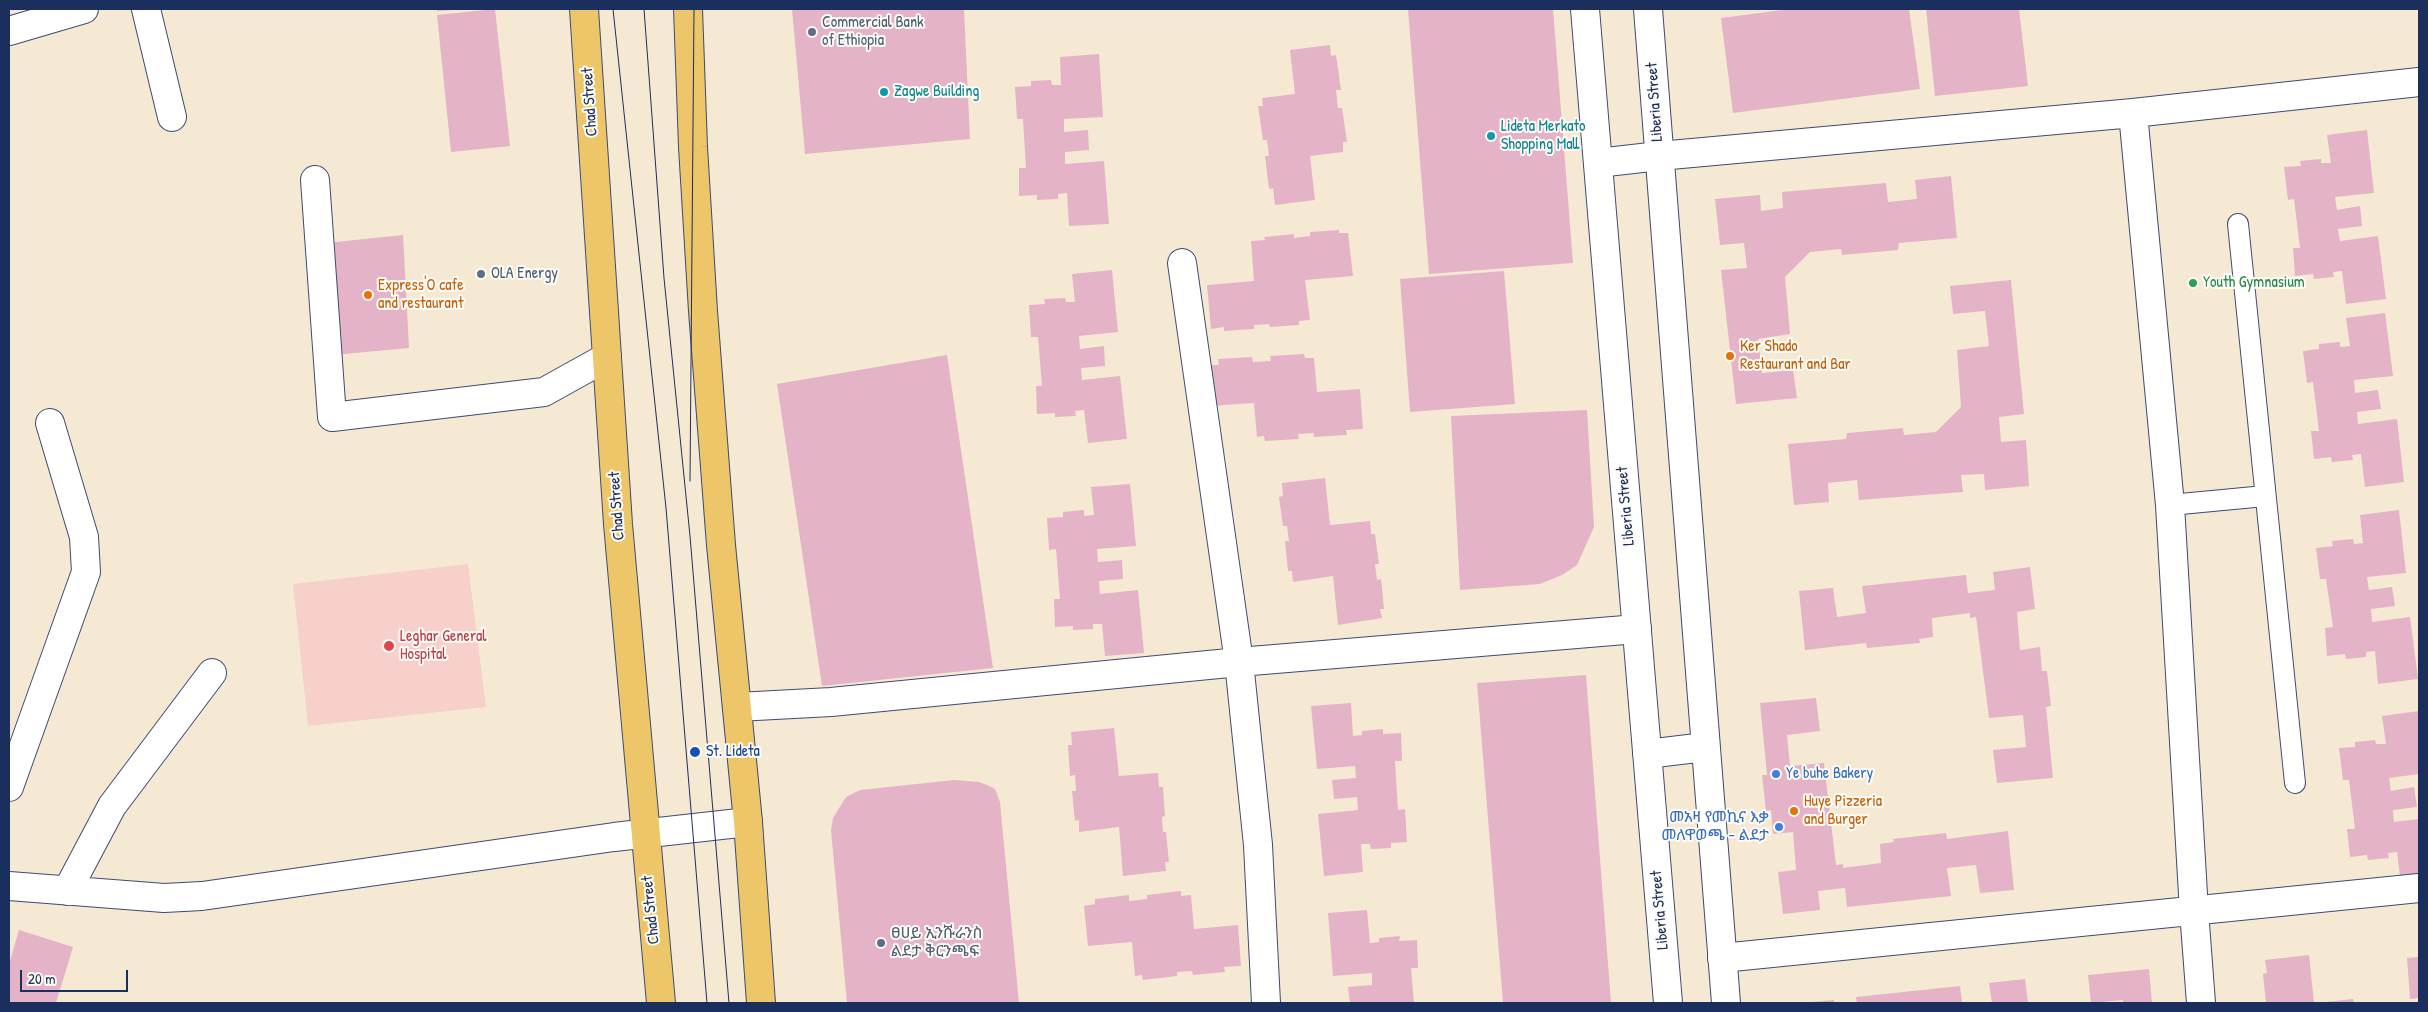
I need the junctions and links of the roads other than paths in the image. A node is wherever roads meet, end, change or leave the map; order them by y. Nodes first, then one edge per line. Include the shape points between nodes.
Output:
1 (84, 9) edge
2 (146, 9) edge
3 (584, 9) edge
4 (688, 9) edge
5 (1585, 9) edge
6 (1648, 9) edge
7 (9, 31) edge
8 (2419, 82) edge
9 (2133, 113) junction
10 (172, 117) dead end
11 (1659, 156) junction
12 (1598, 163) junction
13 (315, 180) dead end
14 (2238, 224) dead end
15 (1182, 263) dead end
16 (607, 357) junction
17 (50, 423) dead end
18 (2265, 496) junction
19 (2170, 505) junction
20 (1637, 629) junction
21 (1239, 662) junction
22 (212, 673) dead end
23 (737, 706) junction
24 (1706, 748) junction
25 (1648, 754) junction
26 (2295, 783) dead end
27 (9, 787) edge
28 (748, 822) junction
29 (644, 833) junction
30 (9, 886) edge
31 (2419, 888) edge
32 (67, 890) junction
33 (2194, 911) junction
34 (1722, 958) junction
35 (660, 1003) edge
36 (761, 1003) edge
37 (1266, 1003) edge
38 (1668, 1003) edge
39 (1726, 1003) edge
40 (2201, 1003) edge

1 - 7 street
2 - 10 street
3 - 16 main road, Chad Street
4 - 23 main road via 703,311
5 - 12 street, Liberia Street
6 - 11 street, Liberia Street
8 - 9 street
9 - 11 street
9 - 19 street
11 - 12 street
11 - 24 street, Liberia Street
12 - 20 street, Liberia Street
13 - 16 street via 332,417 544,392
14 - 18 lane
15 - 21 street
16 - 29 main road, Chad Street
17 - 27 street via 84,538 86,572
18 - 19 lane
18 - 26 lane
19 - 33 street
20 - 21 street
20 - 25 street, Liberia Street
21 - 23 street via 831,702
21 - 37 street via 1258,845
22 - 32 street via 112,806
23 - 28 main road
24 - 25 street
24 - 34 street, Liberia Street
25 - 38 street, Liberia Street
28 - 29 street
28 - 36 main road
29 - 32 street via 202,896 164,898
29 - 35 main road, Chad Street
30 - 32 street
31 - 33 street
33 - 34 street
33 - 40 street
34 - 39 street, Liberia Street

